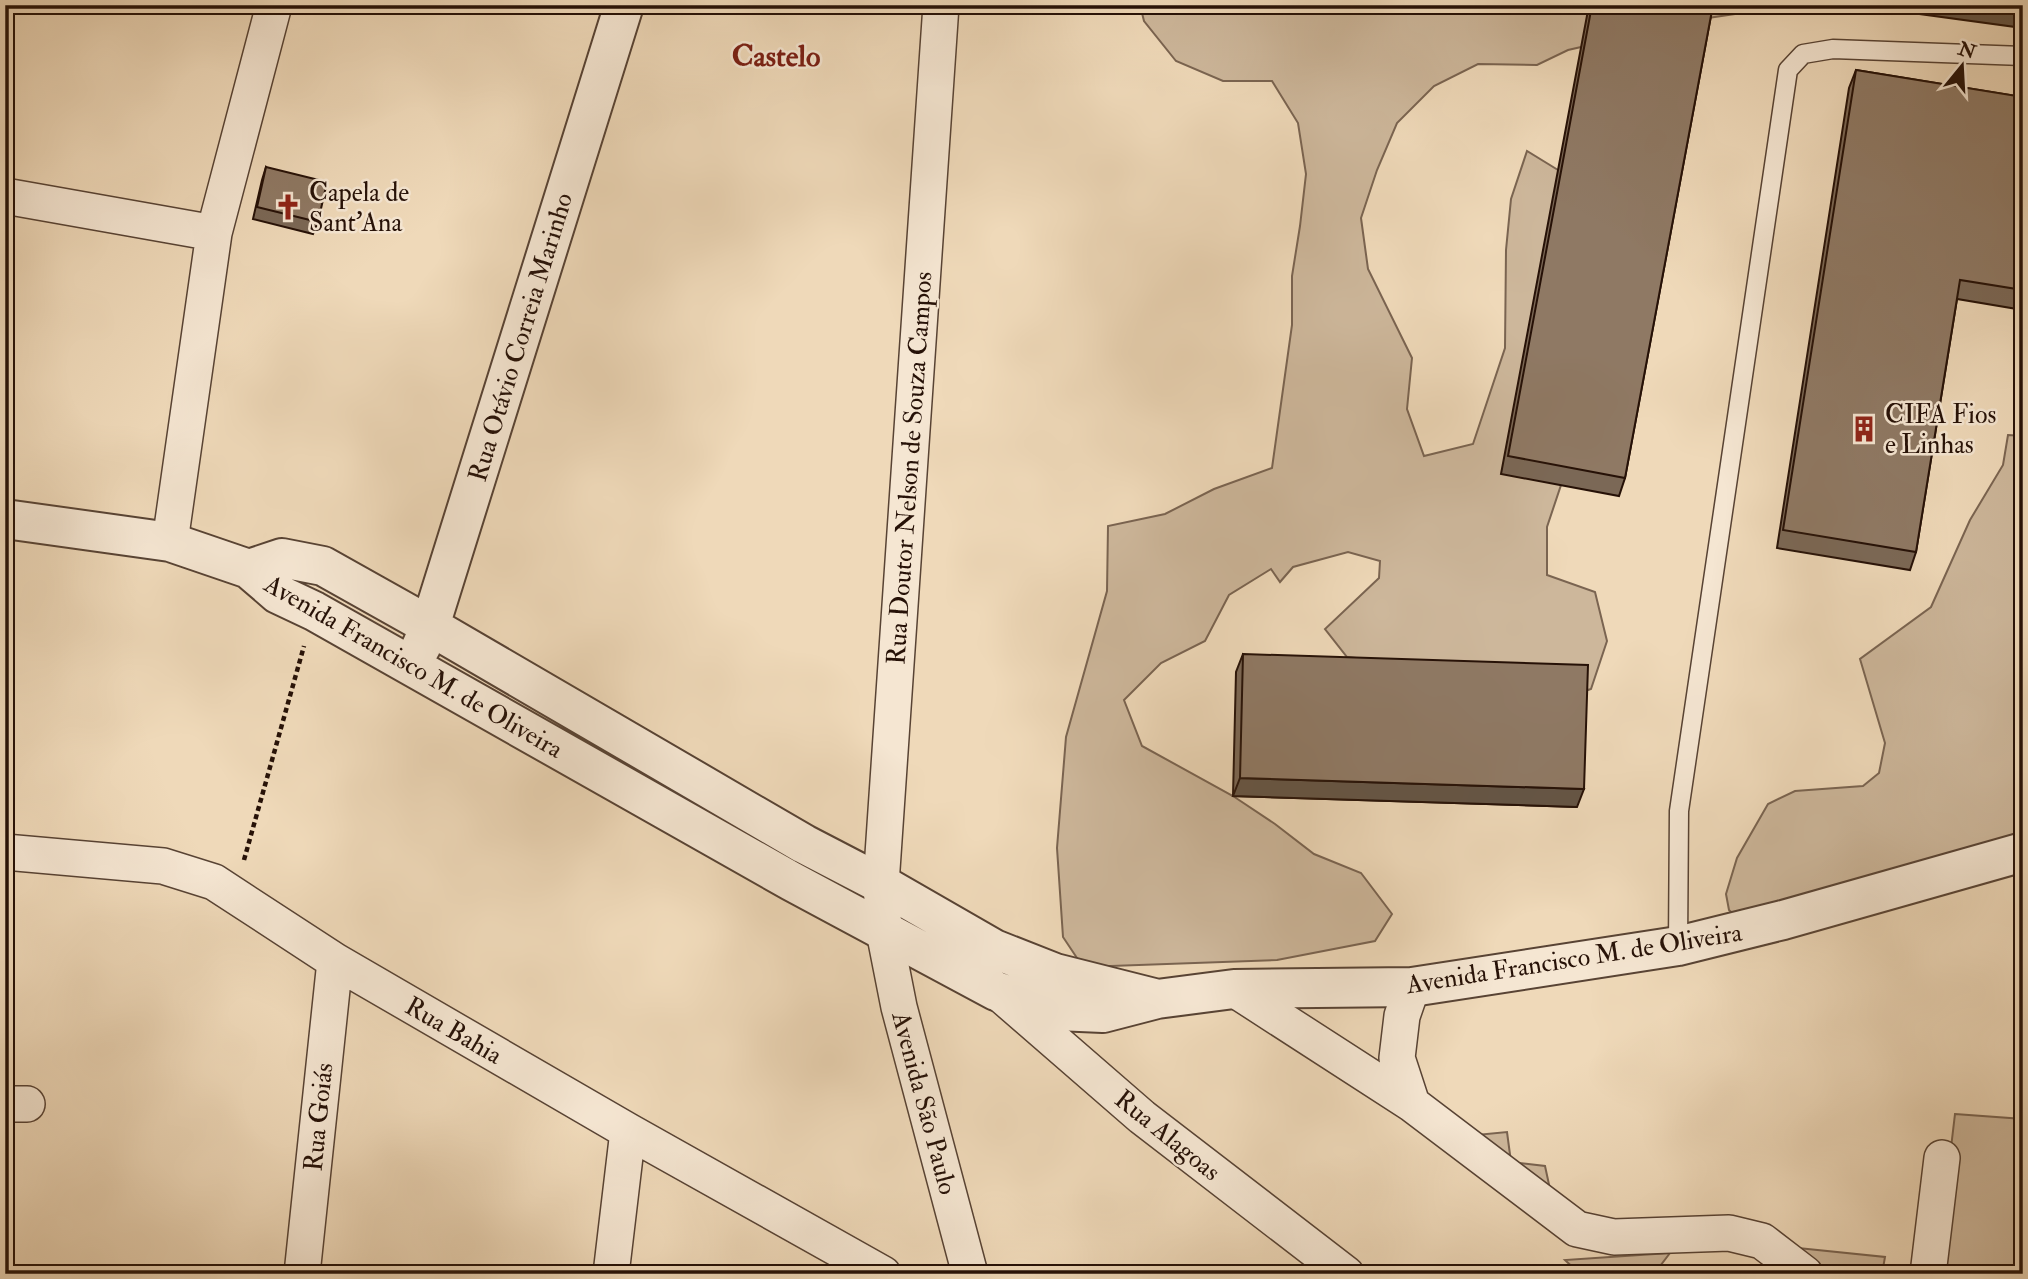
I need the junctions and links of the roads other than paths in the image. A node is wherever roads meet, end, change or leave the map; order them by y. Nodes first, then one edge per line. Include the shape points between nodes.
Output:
1 (274, 5) edge
2 (624, 5) edge
3 (941, 5) edge
4 (2023, 56) edge
5 (5, 197) edge
6 (214, 233) junction
7 (5, 519) edge
8 (170, 542) junction
9 (249, 569) junction
10 (430, 626) junction
11 (412, 667) junction
12 (5, 852) edge
13 (2023, 852) edge
14 (881, 884) junction
15 (884, 930) junction
16 (1678, 946) junction
17 (1010, 954) junction
18 (335, 961) junction
19 (1412, 988) junction
20 (1234, 989) junction
21 (996, 991) junction
22 (1157, 999) junction
23 (1412, 1104) junction
24 (628, 1131) junction
25 (1942, 1157) dead end
26 (302, 1274) edge
27 (611, 1274) edge
28 (883, 1274) edge
29 (970, 1274) edge
30 (1346, 1274) edge
31 (1805, 1274) edge
32 (1928, 1274) edge

1 - 6 street
2 - 10 street, Rua Otávio Correia Marinho
3 - 14 street, Rua Doutor Nelson de Souza Campos
4 - 16 lane via 1833,49 1803,54 1788,70 1679,811
5 - 6 street
6 - 8 street
7 - 8 street
8 - 9 street
9 - 10 street, Avenida Francisco M. de Oliveira via 282,558 323,566
9 - 11 street, Avenida Francisco M. de Oliveira via 278,594
10 - 11 street, Rua Otávio Correia Marinho
10 - 14 street, Avenida Francisco M. de Oliveira via 804,844
11 - 15 street, Avenida Francisco M. de Oliveira
12 - 18 street, Rua Bahia via 163,866 214,882
13 - 16 street, Avenida Francisco M. de Oliveira
14 - 15 street, Rua Doutor Nelson de Souza Campos
14 - 17 street, Avenida Francisco M. de Oliveira
15 - 21 street, Avenida Francisco M. de Oliveira
15 - 29 street, Avenida São Paulo via 899,1007
16 - 19 street, Avenida Francisco M. de Oliveira
17 - 21 street
17 - 22 street, Avenida Francisco M. de Oliveira via 1055,974
18 - 24 street, Rua Bahia
18 - 26 street, Rua Goiás
19 - 20 street, Avenida Francisco M. de Oliveira
19 - 23 street via 1402,1016 1397,1058
20 - 22 street, Avenida Francisco M. de Oliveira
20 - 23 street
21 - 22 street, Avenida Francisco M. de Oliveira via 1057,1011 1103,1013
21 - 30 street, Rua Alagoas via 1142,1117
23 - 31 street via 1577,1229 1614,1237 1729,1233 1762,1241
24 - 27 street
24 - 28 street, Rua Bahia
25 - 32 street

